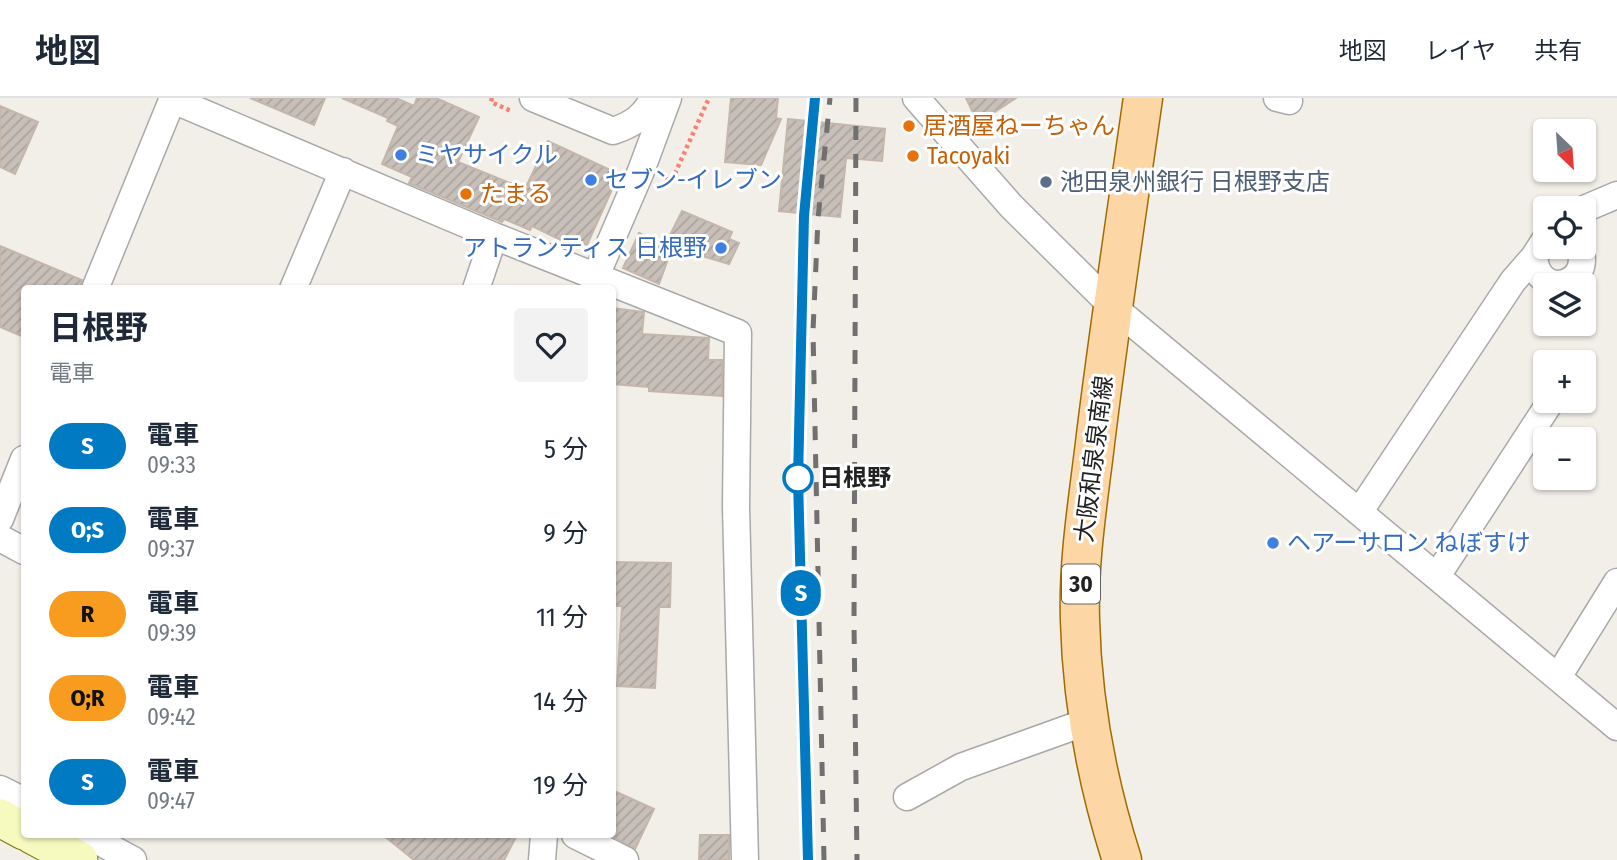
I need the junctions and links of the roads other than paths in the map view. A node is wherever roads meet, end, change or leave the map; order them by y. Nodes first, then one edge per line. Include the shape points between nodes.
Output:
1 (533, 98) edge
2 (582, 98) edge
3 (654, 98) edge
4 (668, 98) edge
5 (916, 98) edge
6 (1143, 98) edge
7 (173, 99) edge
8 (634, 124) junction
9 (343, 171) junction
10 (1617, 195) edge
11 (1596, 204) edge
12 (494, 236) junction
13 (1533, 256) edge
14 (1537, 259) edge
15 (1582, 259) edge
16 (595, 283) edge
17 (97, 285) edge
18 (295, 285) edge
19 (477, 285) edge
20 (616, 290) edge
21 (1112, 306) junction
22 (1543, 413) edge
23 (21, 467) edge
24 (1360, 512) junction
25 (0, 519) edge
26 (0, 538) edge
27 (21, 549) edge
28 (1437, 576) junction
29 (1617, 582) edge
30 (1558, 677) junction
31 (1089, 721) junction
32 (1617, 727) edge
33 (0, 789) edge
34 (907, 797) dead end
35 (21, 800) edge
36 (0, 818) edge
37 (0, 829) edge
38 (21, 829) edge
39 (38, 838) edge
40 (93, 838) edge
41 (544, 838) edge
42 (581, 838) edge
43 (1115, 857) edge
44 (39, 860) edge
45 (79, 860) edge
46 (133, 860) edge
47 (542, 860) edge
48 (625, 860) edge
49 (745, 860) edge

1 - 8 street via 613,131
2 - 8 street via 604,114
3 - 8 street
4 - 16 street
5 - 21 street via 1011,206
6 - 21 main road, 大阪和泉泉南線 / 30
7 - 9 street
7 - 17 street
9 - 12 street
9 - 18 street
10 - 11 street
12 - 16 street
12 - 19 street
13 - 24 street
14 - 15 street via 1535,269 1542,278 1565,284 1575,278
20 - 49 street via 738,333 736,507
21 - 24 street
21 - 31 main road, 大阪和泉泉南線 / 30 via 1081,573
22 - 28 street
23 - 25 street
24 - 28 street
26 - 27 street
28 - 30 street
29 - 30 street
30 - 32 street
31 - 34 street via 961,767
31 - 43 main road, 大阪和泉泉南線 / 30
33 - 35 street
36 - 38 main road
37 - 44 street
39 - 45 main road
40 - 46 street
41 - 47 street
42 - 48 street

